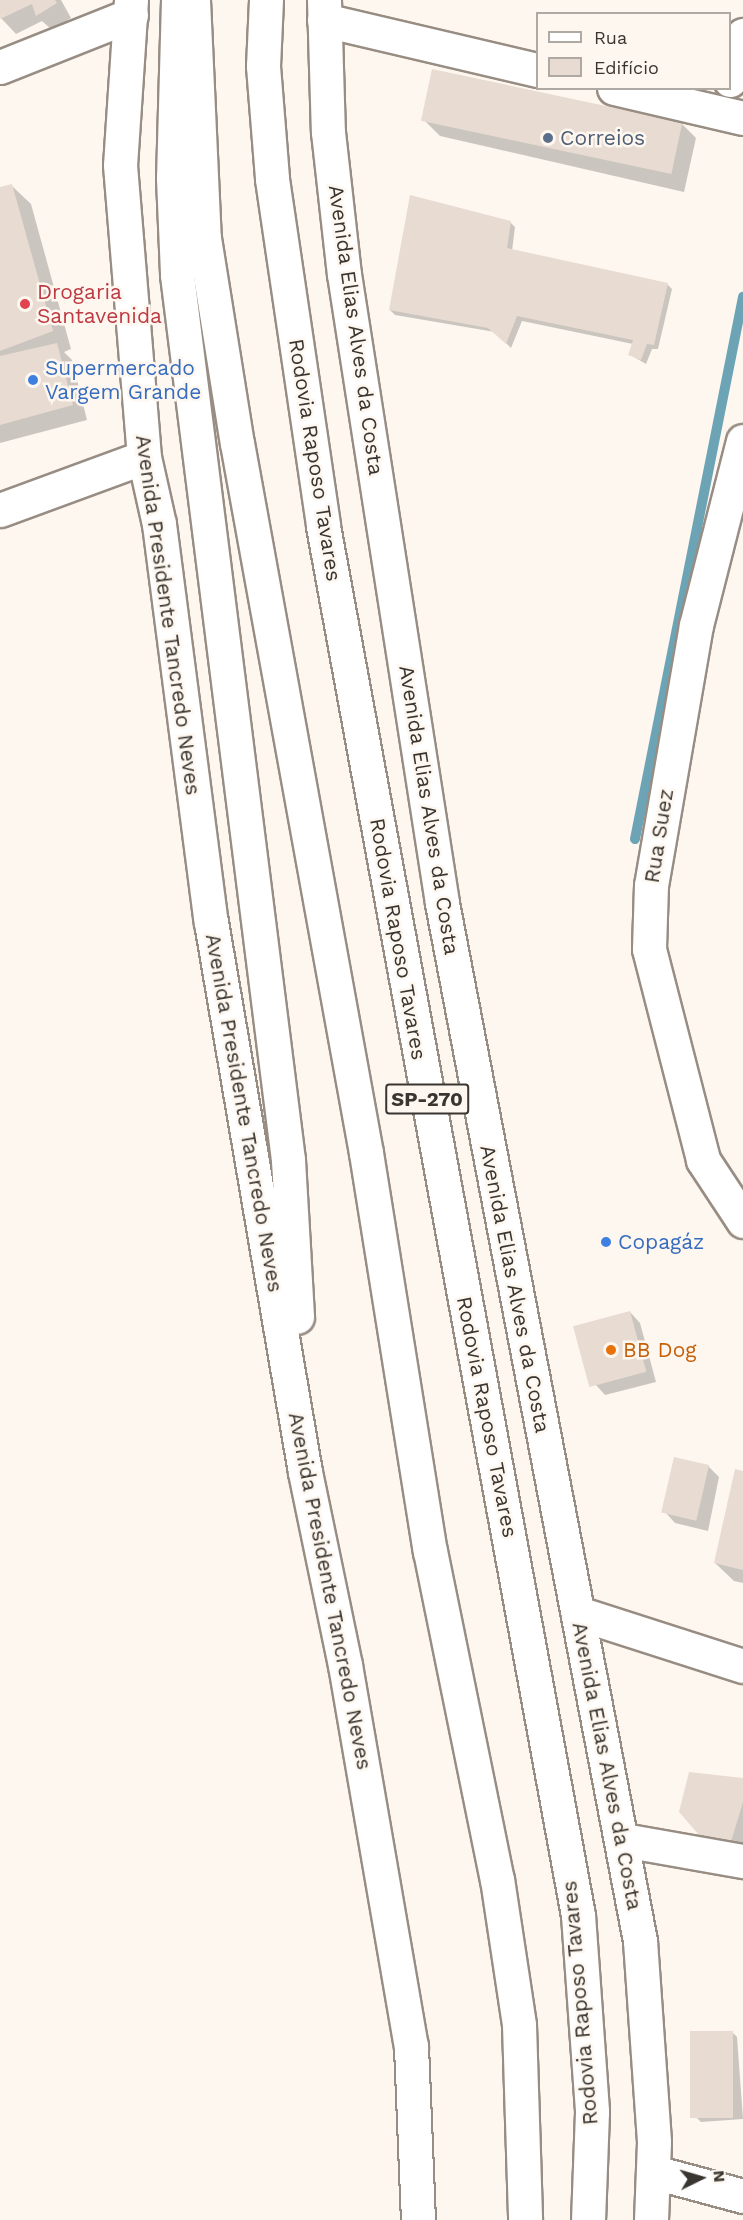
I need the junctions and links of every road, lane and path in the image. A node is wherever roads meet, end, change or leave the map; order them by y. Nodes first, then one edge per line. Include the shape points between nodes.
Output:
1 (178, 0) edge
2 (193, 0) edge
3 (266, 0) edge
4 (131, 8) edge
5 (324, 10) edge
6 (743, 35) edge
7 (0, 67) edge
8 (536, 70) edge
9 (731, 74) edge
10 (626, 90) edge
11 (730, 107) edge
12 (743, 441) edge
13 (144, 457) junction
14 (0, 510) edge
15 (743, 1221) edge
16 (305, 1472) junction
17 (578, 1613) junction
18 (743, 1666) edge
19 (624, 1840) junction
20 (743, 1861) edge
21 (654, 2172) junction
22 (743, 2196) edge
23 (588, 2208) edge
24 (418, 2220) edge
25 (525, 2220) edge
26 (651, 2220) edge

1 - 16 main road via 173,178 177,275 288,1160
2 - 25 main road, SP-270 via 204,238 237,443 366,1153 430,1551 497,1879 519,2025
3 - 23 main road, Rodovia Raposo Tavares / SP-270 via 263,66 272,179 323,526 578,1915 592,2112
4 - 7 main road
4 - 13 main road, Avenida Presidente Tancredo Neves via 120,165
5 - 8 main road
5 - 17 main road, Avenida Elias Alves da Costa via 328,132 344,274 442,903
6 - 9 main road
10 - 11 main road
12 - 15 main road, Rua Suez via 696,624 652,874 649,949 703,1160
13 - 14 main road
13 - 16 main road, Avenida Presidente Tancredo Neves via 159,524 211,922
16 - 24 main road, Avenida Presidente Tancredo Neves via 370,1802 411,2046
17 - 18 main road
17 - 19 main road, Avenida Elias Alves da Costa
19 - 20 main road
19 - 21 main road, Avenida Elias Alves da Costa via 648,2020
21 - 22 main road
21 - 26 main road, Avenida Elias Alves da Costa

